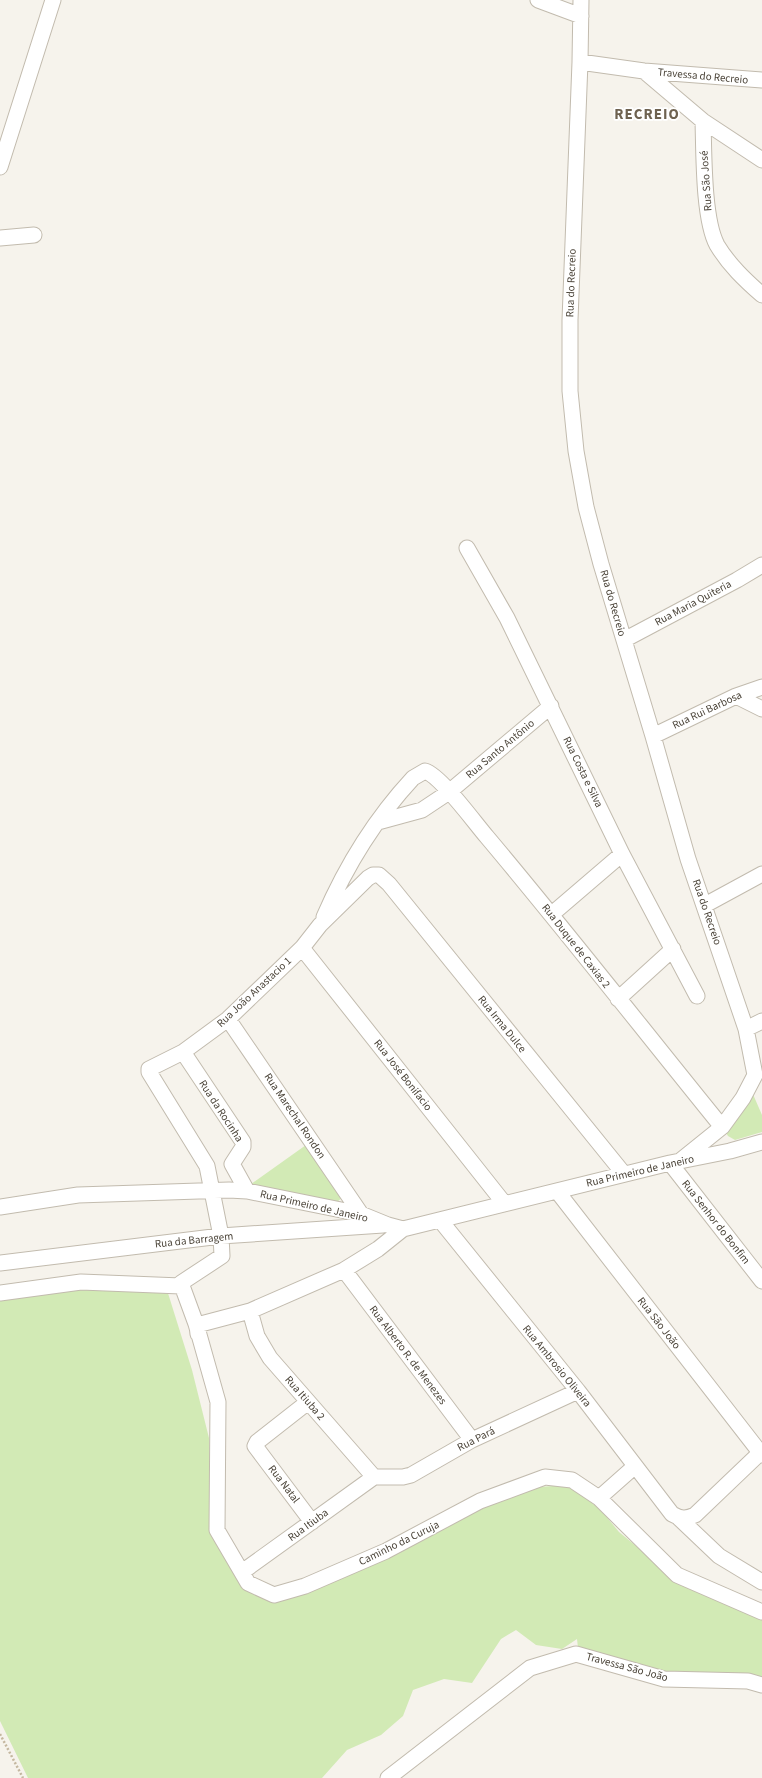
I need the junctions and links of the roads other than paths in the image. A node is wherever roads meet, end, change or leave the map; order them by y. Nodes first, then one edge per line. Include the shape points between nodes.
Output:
1 (53, 0) edge
2 (538, 0) edge
3 (581, 0) edge
4 (581, 16) junction
5 (580, 62) junction
6 (644, 71) junction
7 (762, 80) edge
8 (703, 121) junction
9 (762, 160) edge
10 (0, 167) edge
11 (34, 235) dead end
12 (0, 238) edge
13 (762, 295) edge
14 (467, 548) dead end
15 (762, 565) edge
16 (624, 640) junction
17 (762, 687) edge
18 (736, 696) junction
19 (551, 706) junction
20 (762, 709) edge
21 (653, 736) junction
22 (425, 771) joint
23 (449, 792) junction
24 (378, 822) junction
25 (622, 854) junction
26 (762, 874) edge
27 (379, 875) joint
28 (705, 905) junction
29 (552, 914) junction
30 (320, 925) junction
31 (302, 948) junction
32 (673, 949) junction
33 (697, 996) dead end
34 (618, 999) junction
35 (228, 1019) junction
36 (762, 1021) edge
37 (746, 1030) junction
38 (183, 1052) junction
39 (755, 1075) junction
40 (762, 1089) edge
41 (722, 1127) junction
42 (762, 1142) edge
43 (676, 1161) junction
44 (624, 1174) junction
45 (213, 1189) junction
46 (247, 1191) junction
47 (557, 1191) junction
48 (504, 1203) junction
49 (0, 1207) edge
50 (361, 1214) junction
51 (440, 1220) junction
52 (388, 1225) junction
53 (403, 1229) junction
54 (221, 1236) junction
55 (0, 1263) edge
56 (344, 1270) junction
57 (762, 1281) edge
58 (181, 1286) junction
59 (0, 1293) edge
60 (250, 1311) junction
61 (198, 1335) junction
62 (578, 1391) junction
63 (308, 1402) junction
64 (472, 1440) junction
65 (761, 1454) edge
66 (634, 1466) junction
67 (374, 1477) junction
68 (599, 1498) junction
69 (676, 1516) junction
70 (312, 1522) junction
71 (242, 1572) junction
72 (762, 1582) edge
73 (762, 1612) edge
74 (762, 1685) edge
75 (388, 1778) edge

1 - 10 street
2 - 4 street
3 - 4 street, Rua do Recreio
4 - 5 street, Rua do Recreio
5 - 6 street, Travessa do Recreio
5 - 16 street, Rua do Recreio via 570,320 570,391 576,451 586,507
6 - 7 street, Travessa do Recreio
6 - 8 street
8 - 9 street
8 - 13 street, Rua São José via 708,213 716,244 731,265
11 - 12 street
14 - 19 street, Rua Costa e Silva via 507,618
15 - 16 street, Rua Maria Quiteria
16 - 21 street, Rua do Recreio
17 - 18 street, Rua Rui Barbosa
18 - 20 street
18 - 21 street, Rua Rui Barbosa
19 - 23 street, Rua Santo Antônio
19 - 25 street, Rua Costa e Silva
21 - 28 street, Rua do Recreio via 688,859
22 - 23 street, Rua Duque de Caxias 2
22 - 24 street, Rua João Anastacio 1 via 413,778
23 - 24 street via 422,810
23 - 29 street, Rua Duque de Caxias 2
24 - 30 street, Rua João Anastacio 1 via 357,850
25 - 29 street
25 - 32 street, Rua Costa e Silva
26 - 28 street
27 - 30 street, Rua João Anastacio 1 via 368,878
27 - 44 street, Rua Irma Dulce via 389,884
28 - 37 street, Rua do Recreio
29 - 34 street, Rua Duque de Caxias 2
30 - 31 street, Rua João Anastacio 1
31 - 35 street, Rua João Anastacio 1
31 - 48 street, Rua José Bonifacio
32 - 33 street, Rua Costa e Silva
32 - 34 street
34 - 41 street, Rua Duque de Caxias 2
35 - 38 street, Rua João Anastacio 1
35 - 50 street, Rua Marechal Rondon
36 - 37 street
37 - 39 street, Rua do Recreio
38 - 45 street, Rua João Anastacio 1 via 148,1070 204,1158
38 - 46 street, Rua da Rocinha via 243,1142 243,1148 232,1164
39 - 40 street, Rua do Recreio
39 - 41 street via 743,1098
41 - 43 street
42 - 43 street, Rua Primeiro de Janeiro
43 - 44 street, Rua Primeiro de Janeiro
43 - 57 street, Rua Senhor do Bonfim
44 - 47 street, Rua Primeiro de Janeiro
45 - 46 street, Rua Primeiro de Janeiro
45 - 49 street, Rua Primeiro de Janeiro via 78,1195
45 - 54 street
46 - 50 street, Rua Primeiro de Janeiro
47 - 48 street, Rua Primeiro de Janeiro
47 - 65 street, Rua São João
48 - 51 street, Rua Primeiro de Janeiro
50 - 52 street, Rua Primeiro de Janeiro
51 - 53 street, Rua Primeiro de Janeiro
51 - 62 street, Rua Ambrosio Oliveira
52 - 53 street, Rua Primeiro de Janeiro
52 - 54 street, Rua da Barragem
53 - 56 street via 378,1249
54 - 55 street, Rua da Barragem
54 - 58 street via 222,1256 181,1282
56 - 60 street
56 - 64 street, Rua Alberto R. de Menezes
58 - 59 street via 81,1282
58 - 61 street, Caminho da Curuja
60 - 61 street via 197,1325
60 - 63 street, Rua Itiuba 2 via 261,1345
61 - 71 street, Caminho da Curuja via 218,1402 217,1530
62 - 64 street, Rua Pará
62 - 66 street, Rua Ambrosio Oliveira
63 - 67 street, Rua Itiuba 2
63 - 70 street, Rua Natal via 255,1446
64 - 67 street, Rua Pará via 411,1475
65 - 69 street via 695,1516 687,1519
66 - 68 street
66 - 69 street, Rua Ambrosio Oliveira
67 - 70 street, Rua Itiuba
68 - 71 street, Caminho da Curuja via 572,1480 545,1477 480,1501 386,1551 305,1586 274,1595 248,1583
68 - 73 street, Caminho da Curuja via 677,1575
69 - 72 street, Rua Ambrosio Oliveira via 719,1556
70 - 71 street, Rua Itiuba
74 - 75 street, Travessa São João via 748,1681 664,1679 576,1654 530,1668

